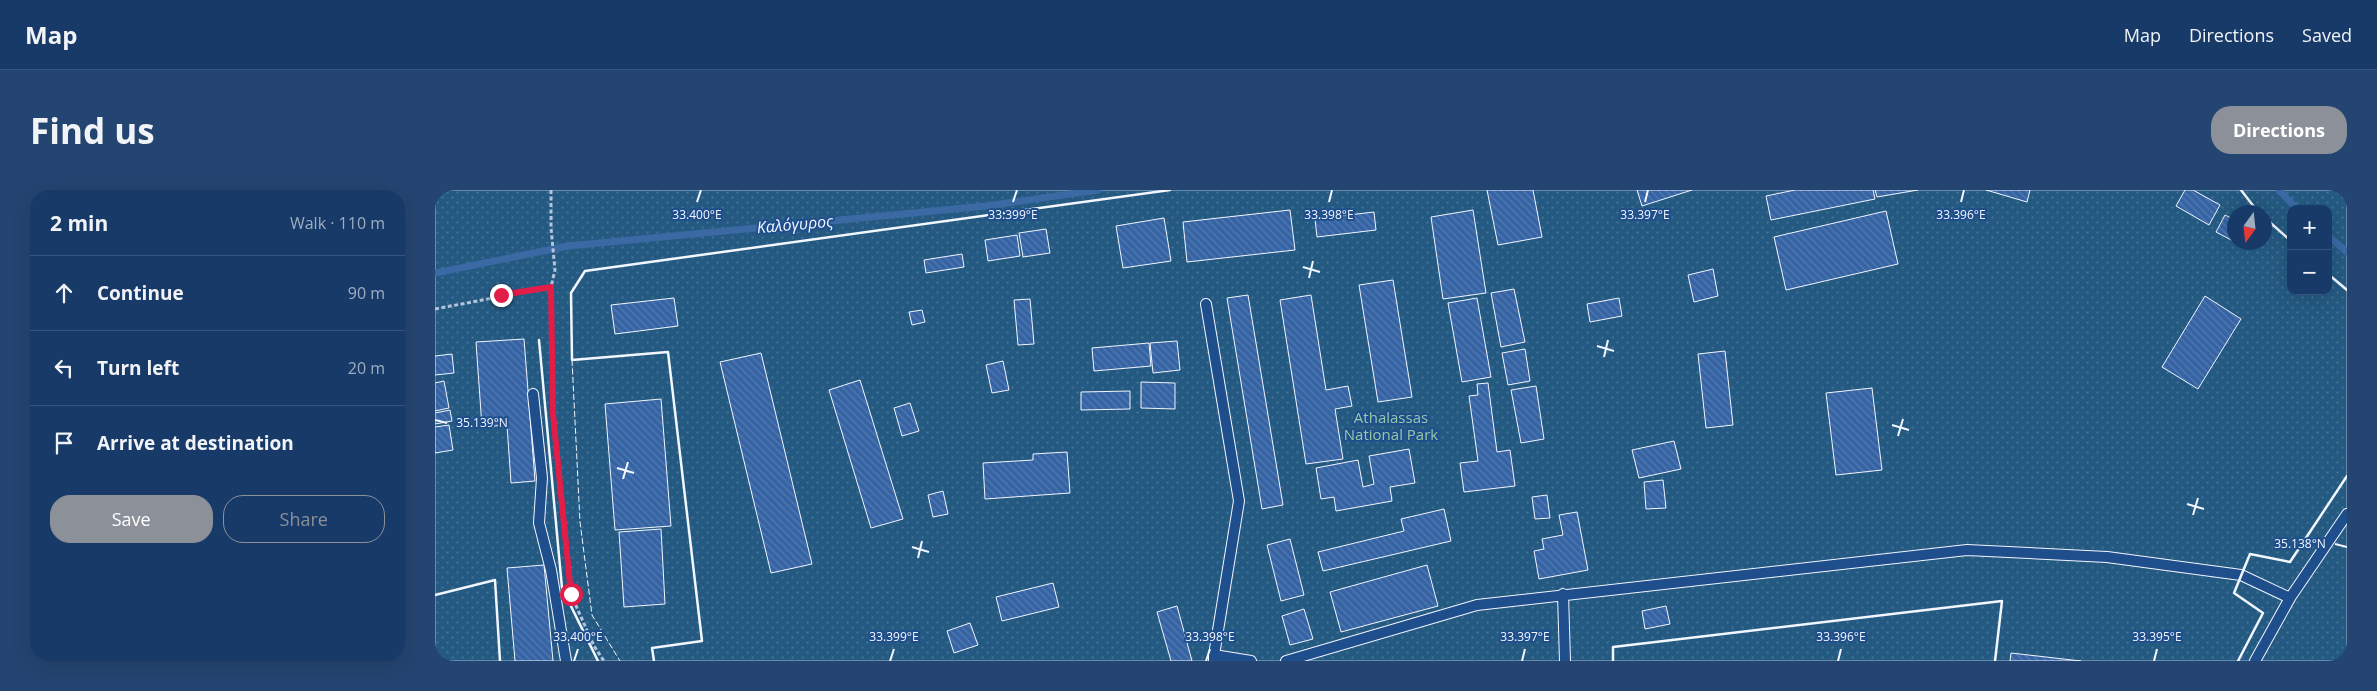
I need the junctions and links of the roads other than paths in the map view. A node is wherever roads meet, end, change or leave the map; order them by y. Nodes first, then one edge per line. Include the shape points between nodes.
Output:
1 (1206, 304) dead end
2 (533, 394) dead end
3 (2347, 514) edge
4 (1563, 594) junction
5 (2290, 598) junction
6 (1214, 658) edge
7 (566, 661) edge
8 (1251, 661) edge
9 (1286, 661) edge
10 (1565, 661) edge
11 (2255, 661) edge

1 - 6 lane via 1239,501
2 - 7 lane via 542,478 539,523 551,570
3 - 5 lane
4 - 5 lane via 1967,550 2107,557 2241,575
4 - 9 lane via 1477,605
4 - 10 lane
5 - 11 lane
6 - 8 lane

